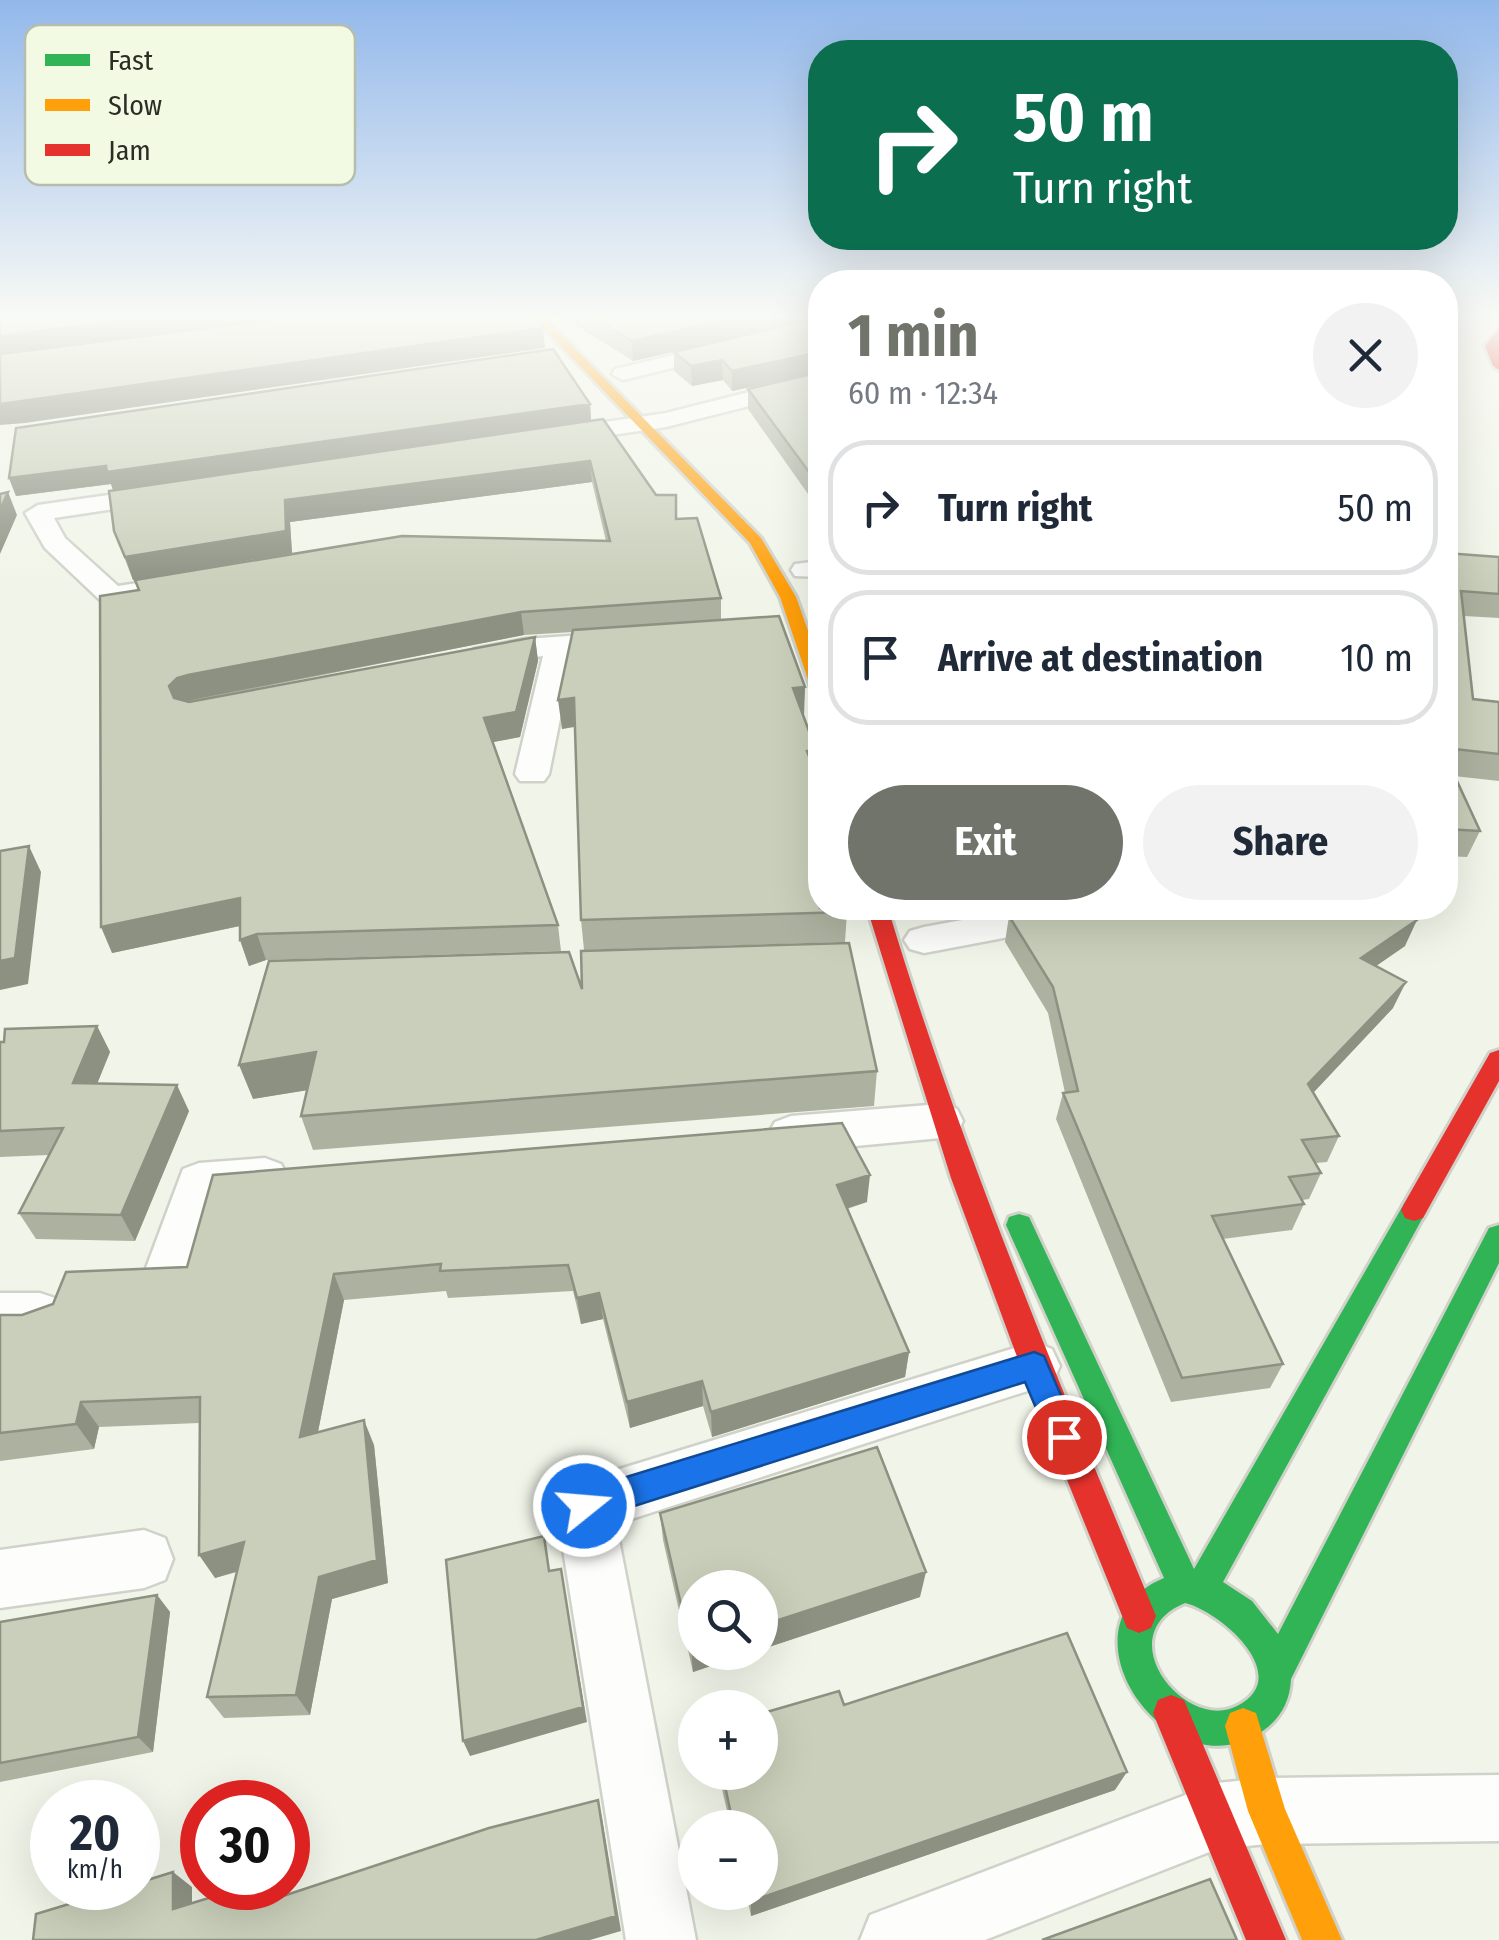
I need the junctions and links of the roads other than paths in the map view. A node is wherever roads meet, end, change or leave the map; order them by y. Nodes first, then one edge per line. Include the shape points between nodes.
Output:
1 (637, 407) edge
2 (644, 407) edge
3 (717, 407) edge
4 (654, 422) junction
5 (524, 441) edge
6 (194, 490) edge
7 (799, 556) edge
8 (190, 583) edge
9 (808, 625) edge
10 (808, 628) edge
11 (766, 631) edge
12 (660, 639) edge
13 (560, 644) junction
14 (456, 661) edge
15 (532, 774) dead end
16 (884, 920) edge
17 (1036, 920) edge
18 (903, 948) junction
19 (1499, 1059) edge
20 (941, 1122) junction
21 (746, 1138) edge
22 (316, 1172) edge
23 (1011, 1207) dead end
24 (1499, 1236) edge
25 (171, 1268) edge
26 (1034, 1366) junction
27 (144, 1559) dead end
28 (0, 1579) edge
29 (1194, 1587) junction
30 (1138, 1616) junction
31 (1273, 1679) junction
32 (1172, 1713) junction
33 (1243, 1726) junction
34 (1499, 1808) edge
35 (1242, 1814) junction
36 (661, 1940) edge
37 (895, 1940) edge
38 (1266, 1940) edge
39 (1322, 1940) edge

1 - 4 street
2 - 4 street
3 - 4 street
4 - 5 street
4 - 7 street
4 - 9 street via 756,541
6 - 8 street via 38,514 54,542 112,596
10 - 11 street
12 - 13 street
13 - 14 street
13 - 15 street
16 - 18 street
17 - 18 street
18 - 20 street
19 - 29 street
20 - 21 street
20 - 26 street
22 - 25 street via 199,1182
23 - 29 street
24 - 31 street
26 - 30 street
26 - 36 street via 584,1506
27 - 28 street
29 - 30 street via 1165,1590
29 - 31 street via 1224,1596 1260,1632
30 - 32 street via 1134,1656 1154,1696
31 - 33 street via 1264,1708
32 - 33 street via 1220,1732
32 - 35 street
33 - 35 street
34 - 35 street
35 - 37 street
35 - 38 street
35 - 39 street

